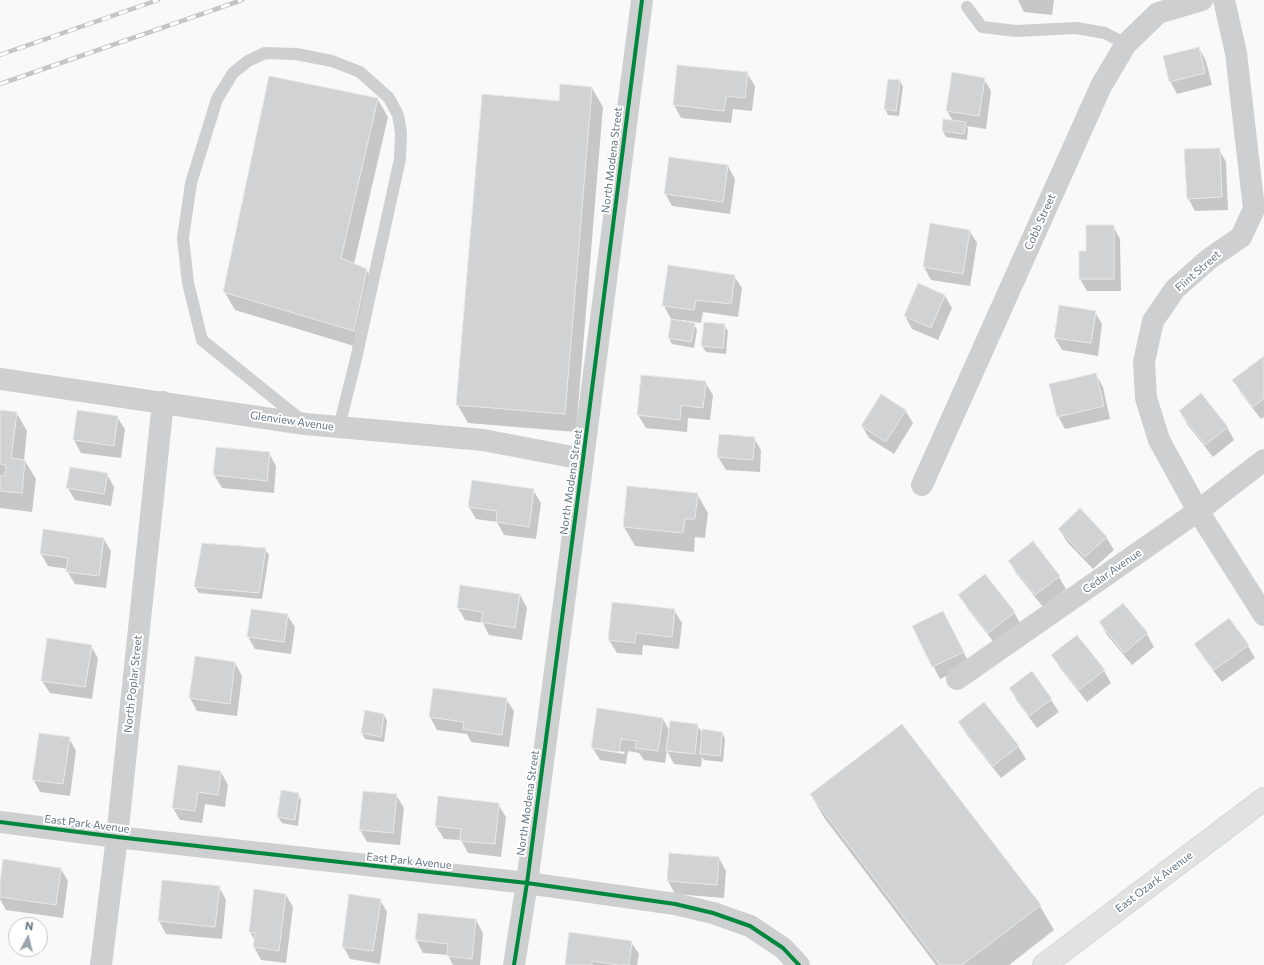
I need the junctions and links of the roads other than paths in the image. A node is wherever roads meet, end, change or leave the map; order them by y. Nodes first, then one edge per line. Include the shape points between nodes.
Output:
1 (642, 0) edge
2 (1202, 0) edge
3 (1224, 0) edge
4 (967, 7) dead end
5 (1126, 44) junction
6 (0, 379) edge
7 (163, 402) junction
8 (305, 424) junction
9 (339, 428) junction
10 (583, 460) junction
11 (1264, 460) edge
12 (922, 485) dead end
13 (1198, 511) junction
14 (1264, 615) edge
15 (957, 679) dead end
16 (1264, 799) edge
17 (0, 822) edge
18 (117, 837) junction
19 (527, 883) junction
20 (100, 965) edge
21 (514, 965) edge
22 (799, 965) edge
23 (1044, 965) edge

1 - 10 street, North Modena Street
2 - 5 street, Cobb Street via 1158,13
3 - 13 street, Flint Street via 1236,53 1254,208 1241,237 1209,259 1175,289 1153,321 1144,362 1146,398 1159,440
4 - 5 lane via 982,27 1016,31 1076,28 1105,33
5 - 12 street, Cobb Street via 1101,86
6 - 7 street, Glenview Avenue
7 - 8 street, Glenview Avenue
7 - 18 street, North Poplar Street
8 - 9 street, Glenview Avenue
8 - 9 lane via 202,340 188,283 183,238 191,183 217,99 233,73 248,61 265,54 296,54 332,61 360,72 390,98 398,115 401,132 400,159
9 - 10 street, Glenview Avenue via 482,440
10 - 19 street, North Modena Street
11 - 13 street, Cedar Avenue
13 - 14 street, Flint Street
13 - 15 street, Cedar Avenue
16 - 23 main road, East Ozark Avenue
17 - 18 street, East Park Avenue
18 - 19 street, East Park Avenue
18 - 20 street, North Poplar Street
19 - 21 street, North Modena Street
19 - 22 street, East Park Avenue via 675,904 713,912 750,926 783,948

